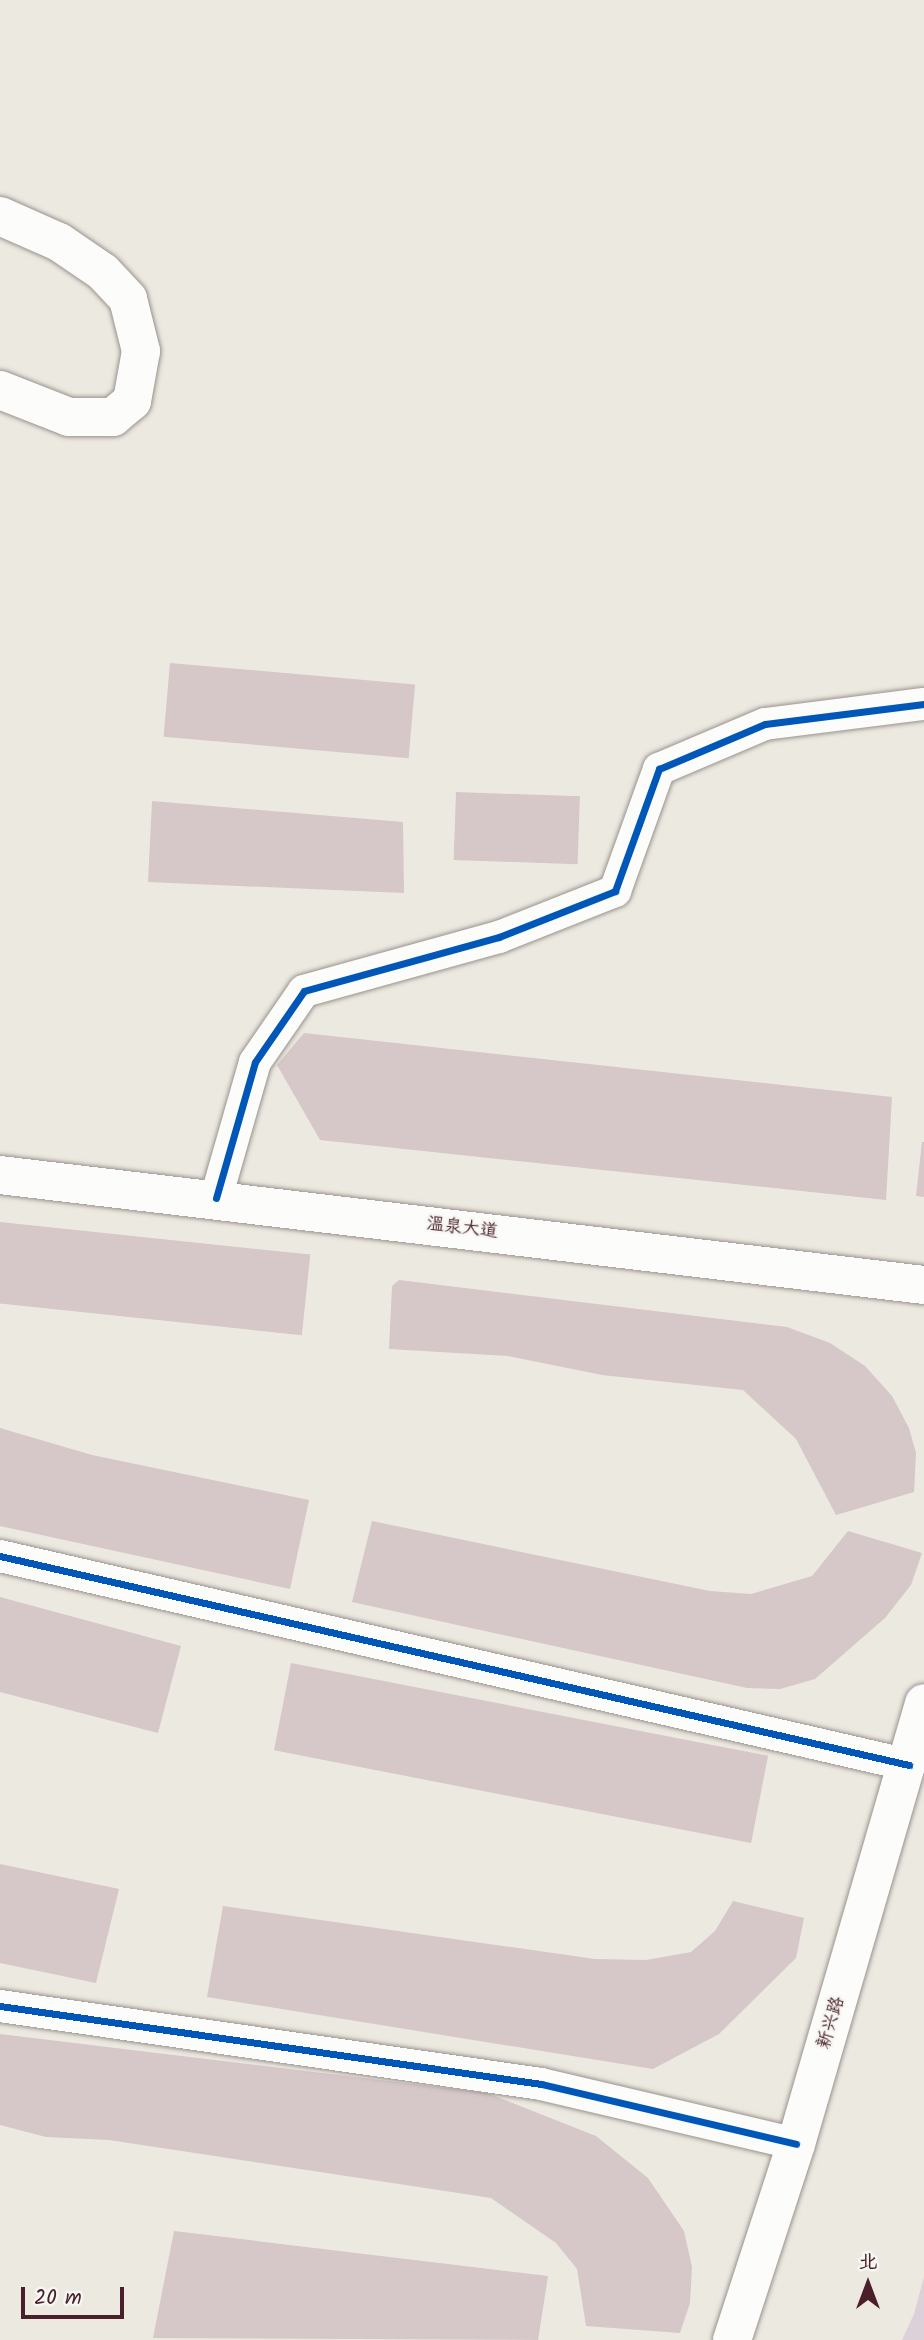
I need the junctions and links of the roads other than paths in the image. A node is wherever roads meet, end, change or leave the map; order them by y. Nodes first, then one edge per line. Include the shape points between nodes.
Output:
1 (0, 216) edge
2 (0, 390) edge
3 (924, 704) edge
4 (0, 1175) edge
5 (216, 1198) junction
6 (924, 1285) edge
7 (0, 1556) edge
8 (924, 1703) edge
9 (909, 1765) junction
10 (0, 2006) edge
11 (796, 2144) junction
12 (732, 2340) edge

1 - 2 street via 84,257 117,286 133,311 141,369 132,401 105,419 69,417
3 - 5 street via 765,724 659,769 615,891 499,937 304,991 255,1062
4 - 5 street, 温泉大道
5 - 6 street, 温泉大道
7 - 9 street
8 - 9 street, 新兴路
9 - 11 street, 新兴路
10 - 11 street via 541,2084
11 - 12 street, 新兴路

